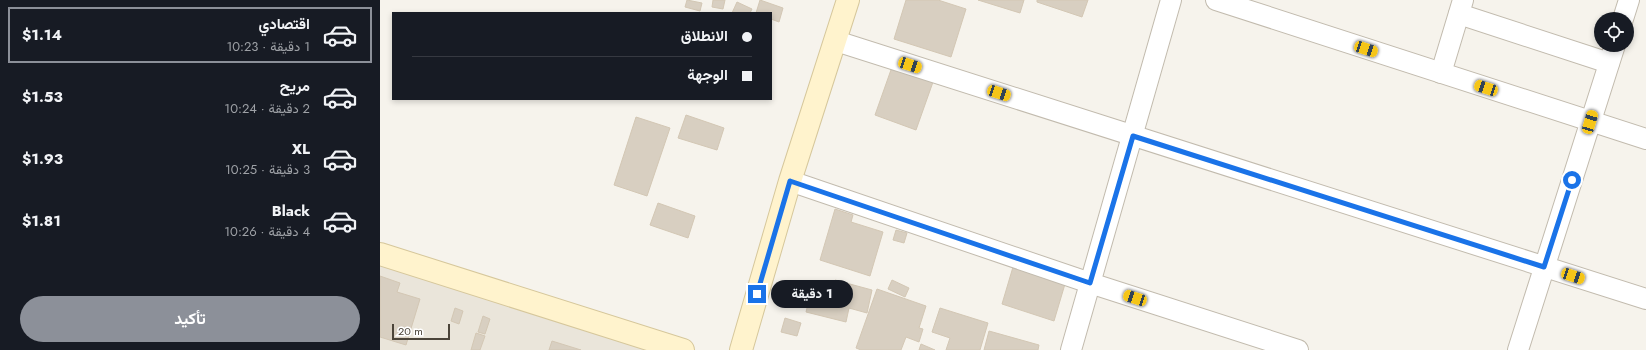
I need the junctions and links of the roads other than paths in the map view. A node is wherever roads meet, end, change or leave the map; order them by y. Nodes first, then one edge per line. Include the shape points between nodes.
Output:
1 (848, 0) edge
2 (1171, 0) edge
3 (1216, 0) edge
4 (1629, 0) edge
5 (1461, 7) edge
6 (1625, 12) edge
7 (836, 41) junction
8 (1612, 54) edge
9 (1441, 73) junction
10 (1590, 122) junction
11 (1133, 136) junction
12 (1646, 139) edge
13 (790, 181) junction
14 (380, 254) edge
15 (1544, 267) junction
16 (1090, 283) junction
17 (1646, 299) edge
18 (684, 350) edge
19 (741, 350) edge
20 (1070, 350) edge
21 (1298, 350) edge
22 (1518, 350) edge

1 - 7 street
2 - 11 street
3 - 9 street
4 - 6 street
5 - 8 street
5 - 9 street
7 - 11 street
7 - 13 street
8 - 10 street
9 - 10 street
10 - 12 street
10 - 15 street
11 - 15 street
11 - 16 street
13 - 16 street
13 - 19 street
14 - 18 street
15 - 17 street
15 - 22 street
16 - 20 street
16 - 21 street

